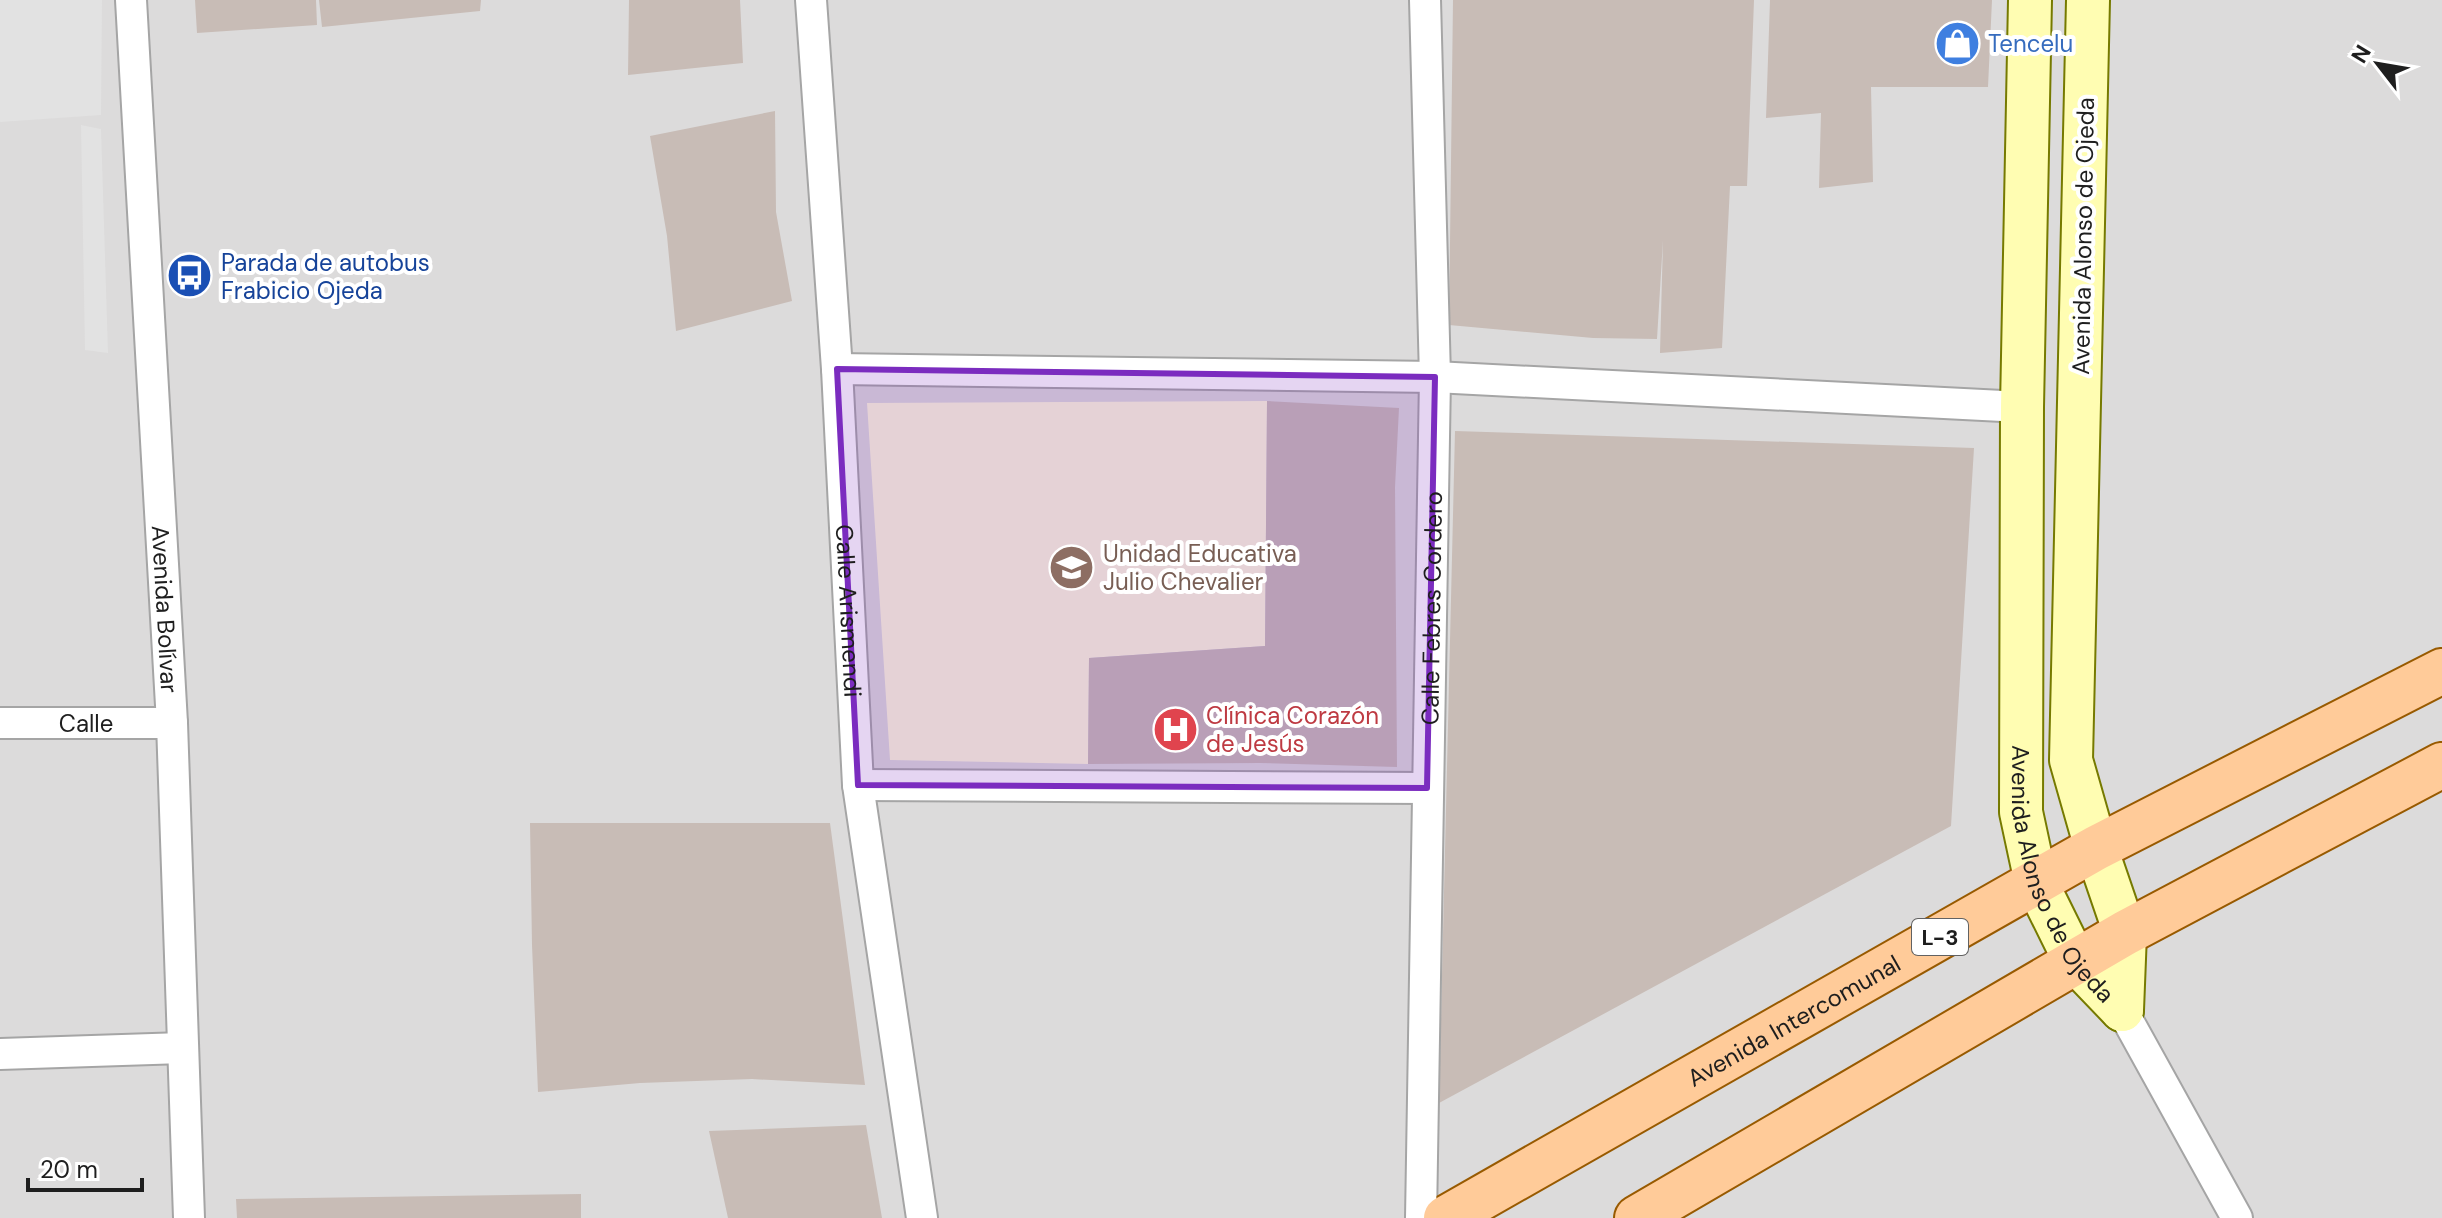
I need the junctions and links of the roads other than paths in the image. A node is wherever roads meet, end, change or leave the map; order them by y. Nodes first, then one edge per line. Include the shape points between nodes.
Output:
1 (131, 0) edge
2 (811, 0) edge
3 (1425, 0) edge
4 (2030, 0) edge
5 (2088, 0) edge
6 (837, 369) junction
7 (1435, 377) junction
8 (2022, 407) junction
9 (2442, 671) edge
10 (0, 723) edge
11 (172, 723) junction
12 (2442, 765) edge
13 (858, 785) junction
14 (1427, 788) junction
15 (2096, 848) junction
16 (2036, 882) junction
17 (2125, 933) junction
18 (2075, 961) junction
19 (2122, 1010) junction
20 (183, 1048) junction
21 (0, 1054) edge
22 (1643, 1216) edge
23 (189, 1218) edge
24 (922, 1218) edge
25 (1421, 1218) edge
26 (1446, 1218) edge
27 (2237, 1218) edge

1 - 11 street, Avenida Bolívar
2 - 6 street, Calle Arismendi
3 - 7 street, Calle Febres Cordero
4 - 8 street, Avenida Alonso de Ojeda
5 - 15 street, Avenida Alonso de Ojeda via 2071,760
6 - 7 street
6 - 13 street, Calle Arismendi
7 - 8 street
7 - 14 street, Calle Febres Cordero
8 - 16 street, Avenida Alonso de Ojeda via 2021,812
9 - 15 main road, Avenida Intercomunal / L-3
10 - 11 street, Calle
11 - 20 street, Avenida Bolívar
12 - 17 main road
13 - 14 street
13 - 24 street, Calle Arismendi
14 - 25 street, Calle Febres Cordero
15 - 16 main road, Avenida Intercomunal / L-3
15 - 17 street, Avenida Alonso de Ojeda
16 - 18 street, Avenida Alonso de Ojeda
16 - 26 main road, Avenida Intercomunal / L-3
17 - 18 main road
17 - 19 street, Avenida Alonso de Ojeda
18 - 19 street, Avenida Alonso de Ojeda
18 - 22 main road
19 - 27 street
20 - 21 street
20 - 23 street, Avenida Bolívar

